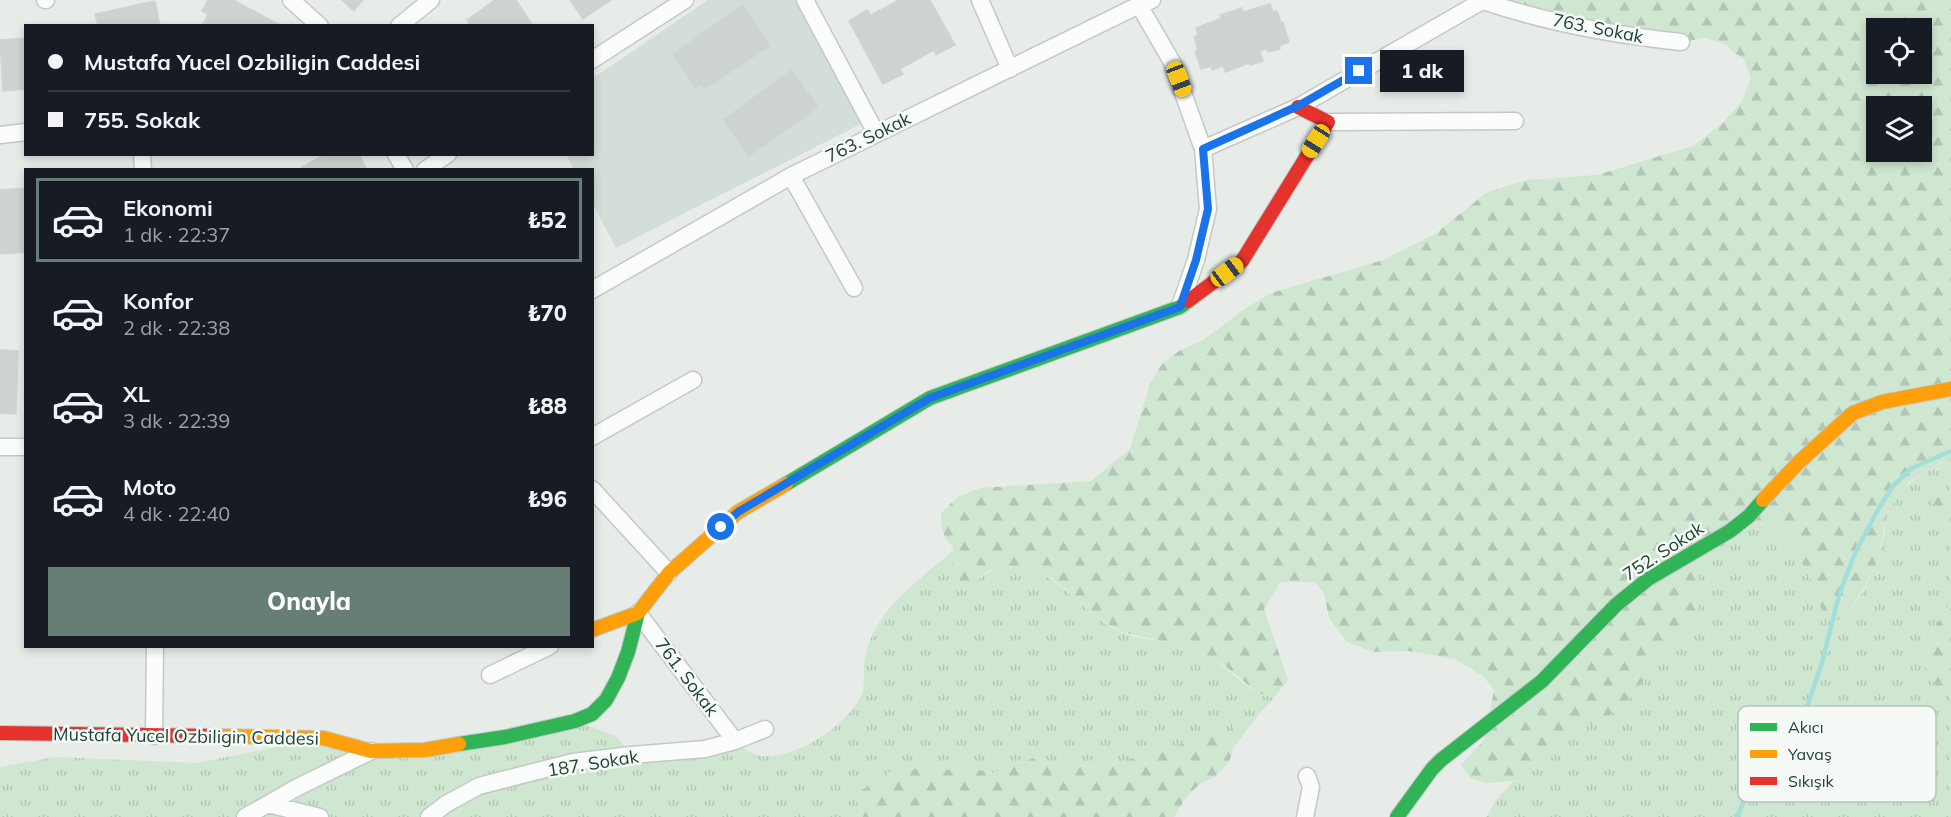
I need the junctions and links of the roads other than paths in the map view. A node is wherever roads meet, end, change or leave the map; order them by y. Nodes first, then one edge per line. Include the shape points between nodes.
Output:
1 (291, 0) edge
2 (431, 0) edge
3 (685, 0) edge
4 (805, 0) edge
5 (980, 0) edge
6 (1481, 0) edge
7 (1145, 2) edge
8 (318, 24) edge
9 (401, 24) edge
10 (1681, 42) dead end
11 (594, 59) edge
12 (1010, 69) junction
13 (1298, 106) junction
14 (1515, 121) dead end
15 (1329, 122) junction
16 (24, 132) edge
17 (876, 133) junction
18 (0, 135) edge
19 (1203, 149) junction
20 (445, 156) edge
21 (428, 168) edge
22 (791, 176) junction
23 (854, 288) dead end
24 (594, 289) edge
25 (1180, 307) junction
26 (693, 380) dead end
27 (1951, 389) edge
28 (594, 436) edge
29 (0, 447) edge
30 (24, 447) edge
31 (594, 491) edge
32 (669, 573) junction
33 (638, 613) junction
34 (594, 629) edge
35 (155, 648) edge
36 (539, 648) edge
37 (490, 675) dead end
38 (765, 729) dead end
39 (0, 733) edge
40 (153, 736) junction
41 (735, 741) junction
42 (371, 752) junction
43 (1307, 776) dead end
44 (268, 804) junction
45 (245, 817) edge
46 (320, 817) edge
47 (429, 817) edge
48 (1305, 817) edge
49 (1397, 817) edge

1 - 8 street
2 - 9 street
3 - 11 street
4 - 17 street
5 - 12 street
6 - 10 street, 763. Sokak via 1569,23
6 - 13 street
7 - 12 street, 763. Sokak
7 - 19 street via 1172,62
12 - 17 street, 763. Sokak
13 - 15 street
13 - 19 street
14 - 15 street
15 - 25 street via 1242,261
16 - 18 street
17 - 22 street, 763. Sokak
19 - 25 street via 1208,209
20 - 21 street
22 - 23 street
22 - 24 street, 763. Sokak
25 - 32 street via 930,398 738,512
26 - 28 street
27 - 49 street, 752. Sokak via 1882,402 1853,413 1799,462 1749,516 1648,579 1542,681 1441,760
29 - 30 street
31 - 32 street
32 - 33 street
33 - 34 street
33 - 41 street, 761. Sokak
33 - 42 street, Mustafa Yucel Ozbiligin Caddesi via 618,678 606,700 592,714 460,746
35 - 40 street
36 - 37 street
38 - 41 street, 187. Sokak
39 - 40 street, Mustafa Yucel Ozbiligin Caddesi
40 - 42 street, Mustafa Yucel Ozbiligin Caddesi via 323,738
41 - 47 street, 187. Sokak via 705,749 573,762 478,786
42 - 44 street
43 - 48 street via 1311,787
44 - 45 street
44 - 46 street

